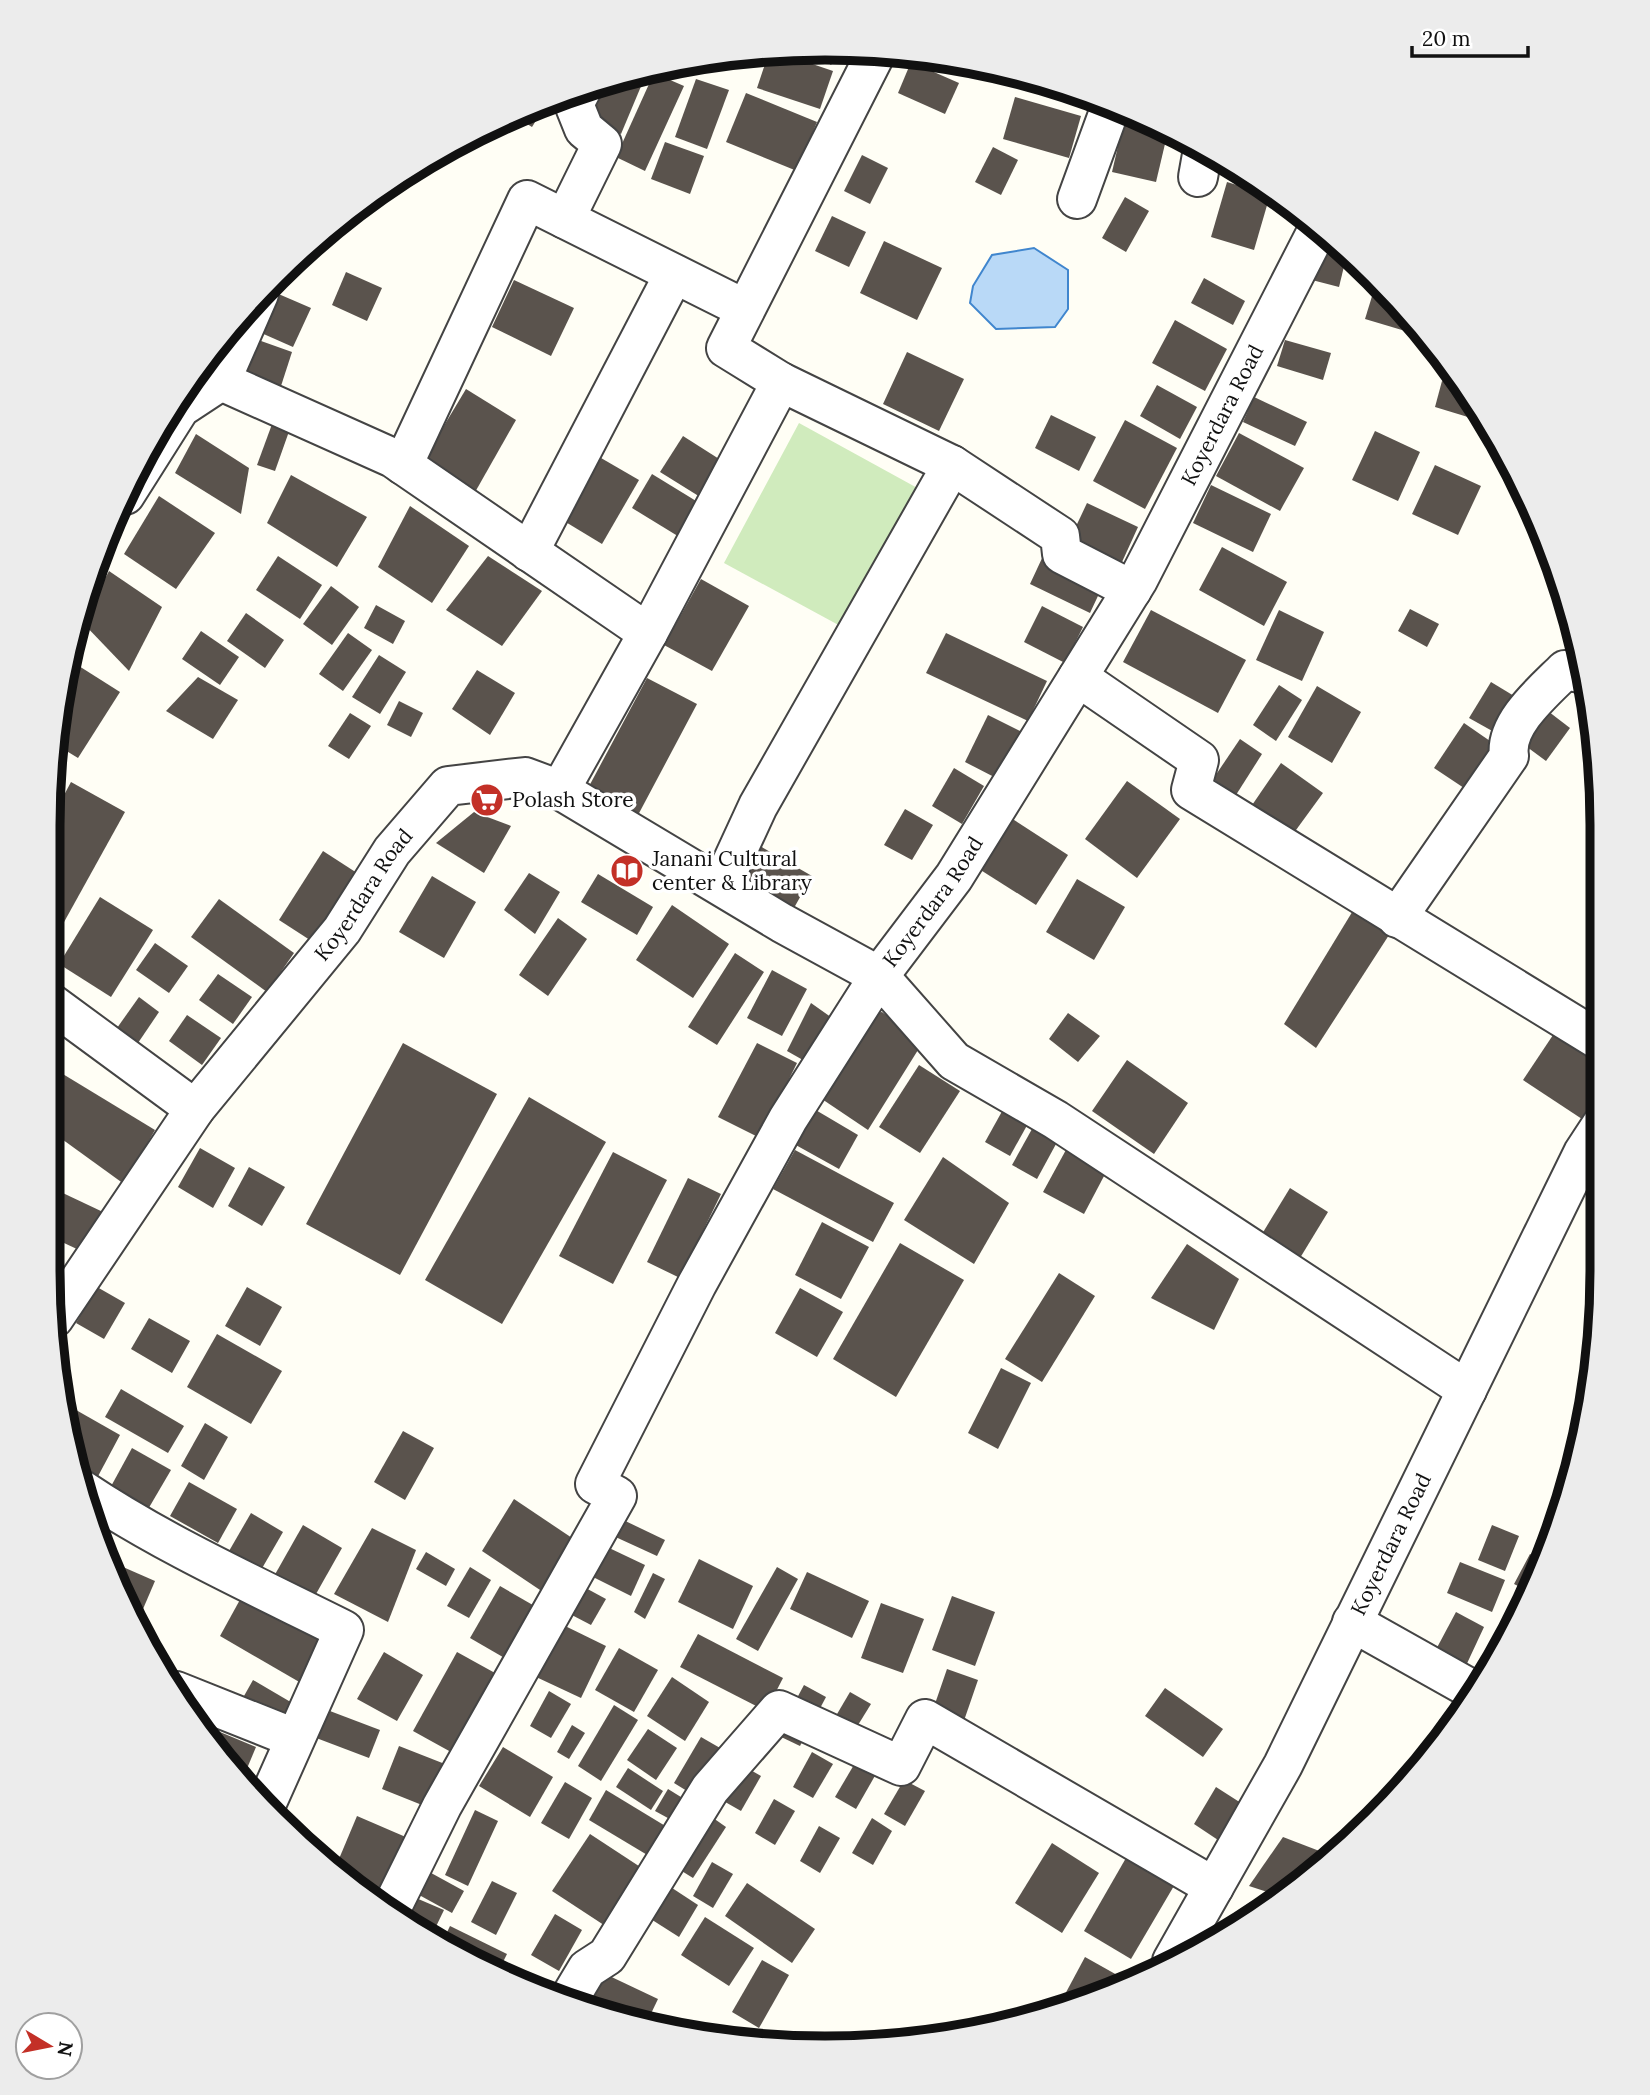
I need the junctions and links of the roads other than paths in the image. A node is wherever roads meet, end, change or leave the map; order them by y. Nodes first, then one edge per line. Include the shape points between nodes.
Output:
1 (872, 61) edge
2 (575, 101) edge
3 (1108, 114) edge
4 (1077, 199) dead end
5 (565, 219) junction
6 (1315, 237) edge
7 (674, 274) junction
8 (745, 309) junction
9 (245, 326) edge
10 (221, 381) junction
11 (781, 382) junction
12 (187, 404) edge
13 (951, 464) junction
14 (403, 465) junction
15 (529, 552) junction
16 (1132, 590) junction
17 (648, 633) junction
18 (1575, 672) edge
19 (1078, 677) junction
20 (560, 790) junction
21 (722, 884) junction
22 (1398, 918) junction
23 (879, 976) junction
24 (60, 1010) edge
25 (1590, 1035) edge
26 (195, 1109) junction
27 (1590, 1142) edge
28 (61, 1300) edge
29 (1467, 1390) junction
30 (95, 1498) edge
31 (1352, 1622) junction
32 (1467, 1686) edge
33 (190, 1697) edge
34 (294, 1738) junction
35 (270, 1796) edge
36 (1214, 1887) junction
37 (394, 1902) edge
38 (1179, 1949) edge
39 (573, 1993) edge

1 - 8 street
2 - 5 street via 584,129 602,144
3 - 4 street
5 - 7 street
5 - 14 street via 527,200
6 - 16 street, Koyerdara Road
7 - 8 street
7 - 15 street
8 - 11 street via 726,348
9 - 10 street
10 - 12 street
10 - 14 street
11 - 13 street
11 - 17 street
13 - 16 street via 1060,536 1062,554
13 - 21 street via 758,806
14 - 15 street
15 - 17 street
16 - 19 street, Koyerdara Road
17 - 20 street
18 - 22 street via 1564,670 1532,703 1507,743 1509,756
19 - 22 street via 1199,760 1191,790
19 - 23 street, Koyerdara Road via 954,877
20 - 21 street, Koyerdara Road
20 - 26 street, Koyerdara Road via 525,777 448,786 392,851 342,930
21 - 23 street, Koyerdara Road
22 - 25 street
23 - 29 street via 954,1061 1056,1120
23 - 37 street via 788,1119 697,1284 596,1484 617,1496 442,1806
24 - 26 street
26 - 28 street, Koyerdara Road
27 - 29 street, Koyerdara Road
29 - 31 street, Koyerdara Road
30 - 34 street via 344,1630
31 - 32 street
31 - 36 street, Koyerdara Road via 1283,1765
33 - 34 street
34 - 35 street
36 - 38 street, Koyerdara Road
36 - 39 street via 925,1719 901,1766 779,1710 710,1789 607,1955 587,1969

